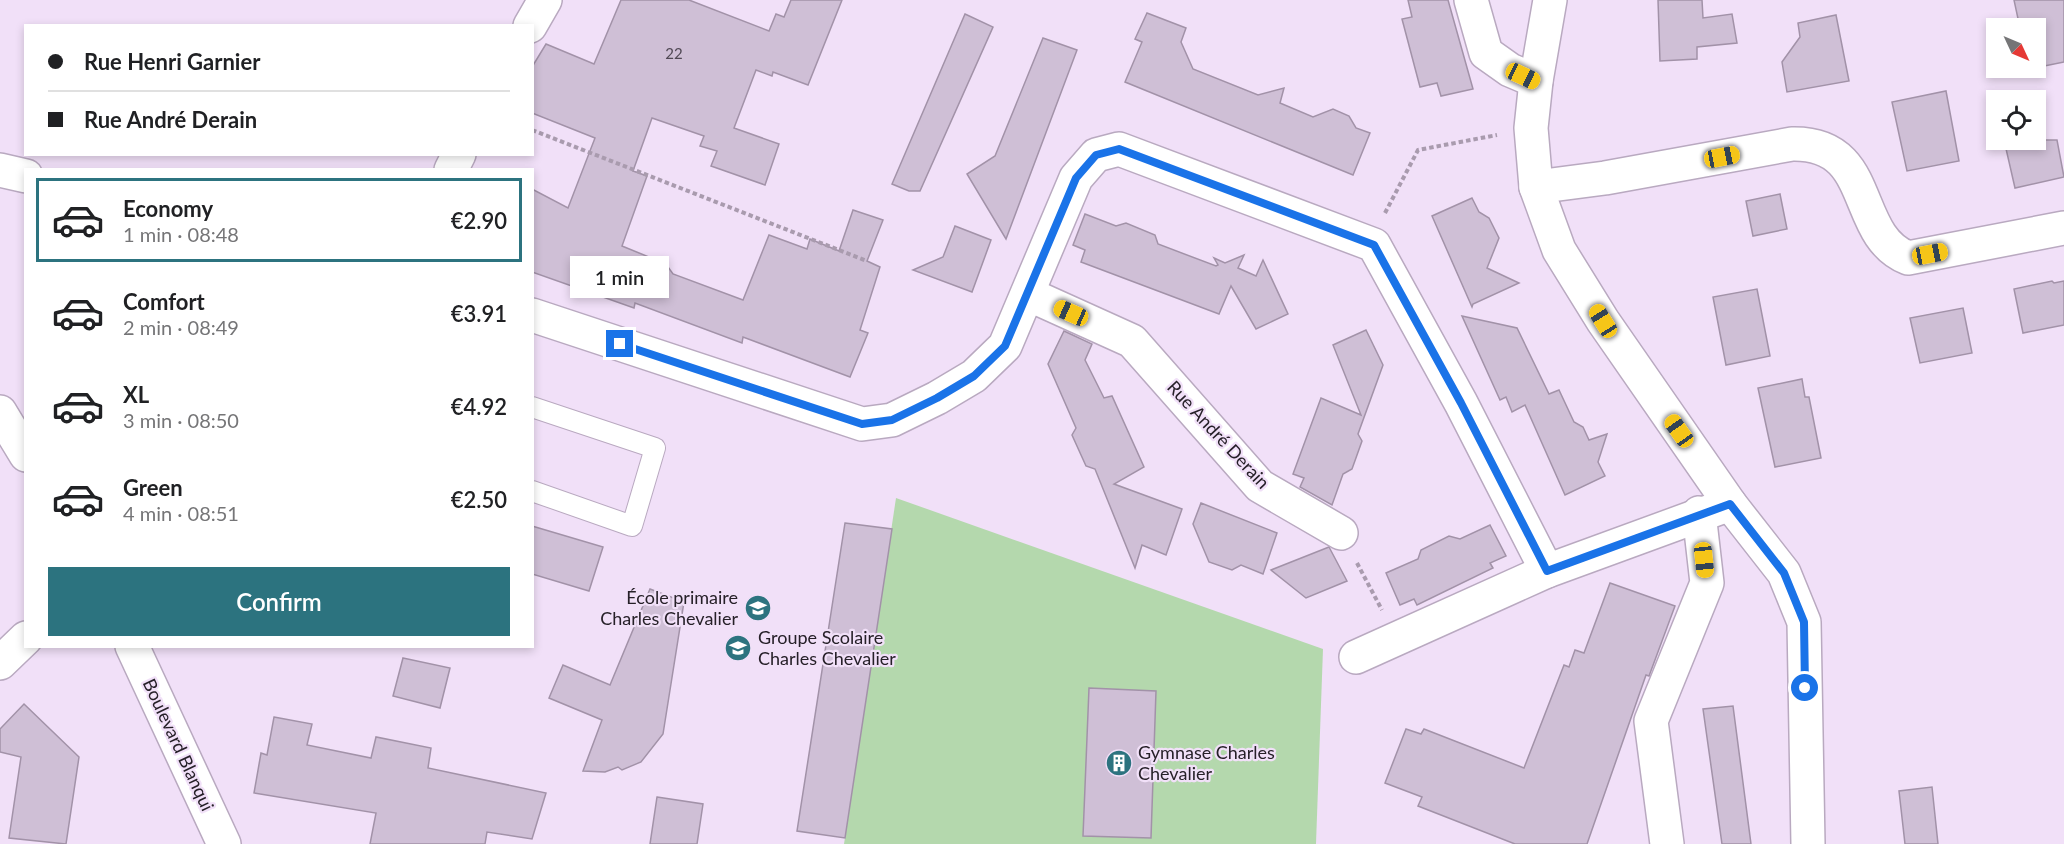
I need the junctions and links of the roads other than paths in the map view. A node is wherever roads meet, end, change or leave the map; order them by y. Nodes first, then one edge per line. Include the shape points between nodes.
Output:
1 (544, 0) edge
2 (1471, 0) edge
3 (1550, 0) edge
4 (532, 24) edge
5 (1536, 81) junction
6 (0, 170) edge
7 (24, 176) edge
8 (1536, 187) junction
9 (2064, 228) edge
10 (1028, 294) junction
11 (534, 316) edge
12 (534, 407) edge
13 (0, 412) edge
14 (24, 452) edge
15 (534, 492) edge
16 (1730, 504) junction
17 (1699, 513) junction
18 (1341, 533) road end
19 (1547, 571) junction
20 (24, 640) edge
21 (133, 648) edge
22 (1356, 657) dead end
23 (0, 663) edge
24 (224, 844) edge
25 (1667, 844) edge
26 (1808, 844) edge

1 - 4 street
2 - 5 street via 1486,53 1510,70
3 - 5 street
5 - 8 street via 1531,128
6 - 7 street
8 - 9 street via 1813,143 1845,165 1883,241 1896,254 1908,258
8 - 16 street via 1559,250 1603,321
10 - 11 street via 1005,346 974,376 892,420 862,424
10 - 18 street, Rue André Derain via 1132,341 1260,486
10 - 19 street via 1076,178 1096,155 1119,149 1374,245
12 - 15 lane via 655,448 632,526
13 - 14 street
16 - 17 street
16 - 26 street via 1784,573 1804,622
17 - 19 street
17 - 25 street via 1707,582 1651,721
19 - 22 street
20 - 23 street
21 - 24 street, Boulevard Blanqui

